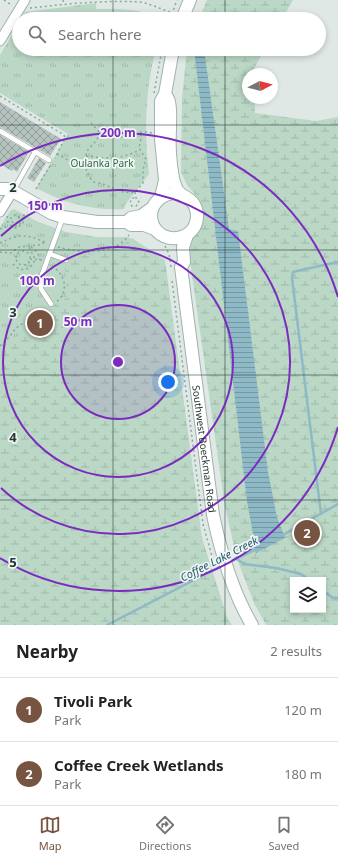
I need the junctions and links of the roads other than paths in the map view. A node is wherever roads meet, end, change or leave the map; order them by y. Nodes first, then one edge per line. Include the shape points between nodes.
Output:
1 (190, 0) edge
2 (181, 12) edge
3 (12, 24) edge
4 (0, 41) edge
5 (172, 56) edge
6 (165, 94) junction
7 (0, 132) edge
8 (35, 152) junction
9 (49, 160) dead end
10 (0, 178) edge
11 (7, 190) edge
12 (181, 194) junction
13 (161, 197) junction
14 (152, 208) junction
15 (4, 213) edge
16 (63, 217) junction
17 (128, 227) junction
18 (155, 229) junction
19 (187, 235) junction
20 (167, 238) junction
21 (50, 254) junction
22 (66, 260) dead end
23 (181, 267) junction
24 (51, 304) dead end
25 (252, 625) edge

1 - 2 main road
3 - 4 street
5 - 6 main road, Southwest Boeckman Road
6 - 12 main road, Southwest Boeckman Road via 169,102 173,179
6 - 13 main road, Southwest Boeckman Road via 161,101 165,180
7 - 8 lane
8 - 9 lane
8 - 11 lane
10 - 11 main road
11 - 15 street
11 - 16 main road
12 - 13 main road via 172,193
12 - 19 main road, Southwest Boeckman Road via 192,202 197,215 194,228
13 - 14 main road, Southwest Boeckman Road
14 - 17 main road via 141,216 131,218
14 - 18 main road via 151,217
16 - 17 main road
16 - 21 lane
17 - 18 main road via 131,225
18 - 20 main road
19 - 20 main road via 176,239
19 - 23 main road, Southwest Boeckman Road via 183,248 184,262
20 - 23 main road, Southwest Boeckman Road via 173,248 176,262
21 - 22 lane
21 - 24 lane via 40,285
23 - 25 main road, Southwest Boeckman Road via 205,496 213,515 224,560

